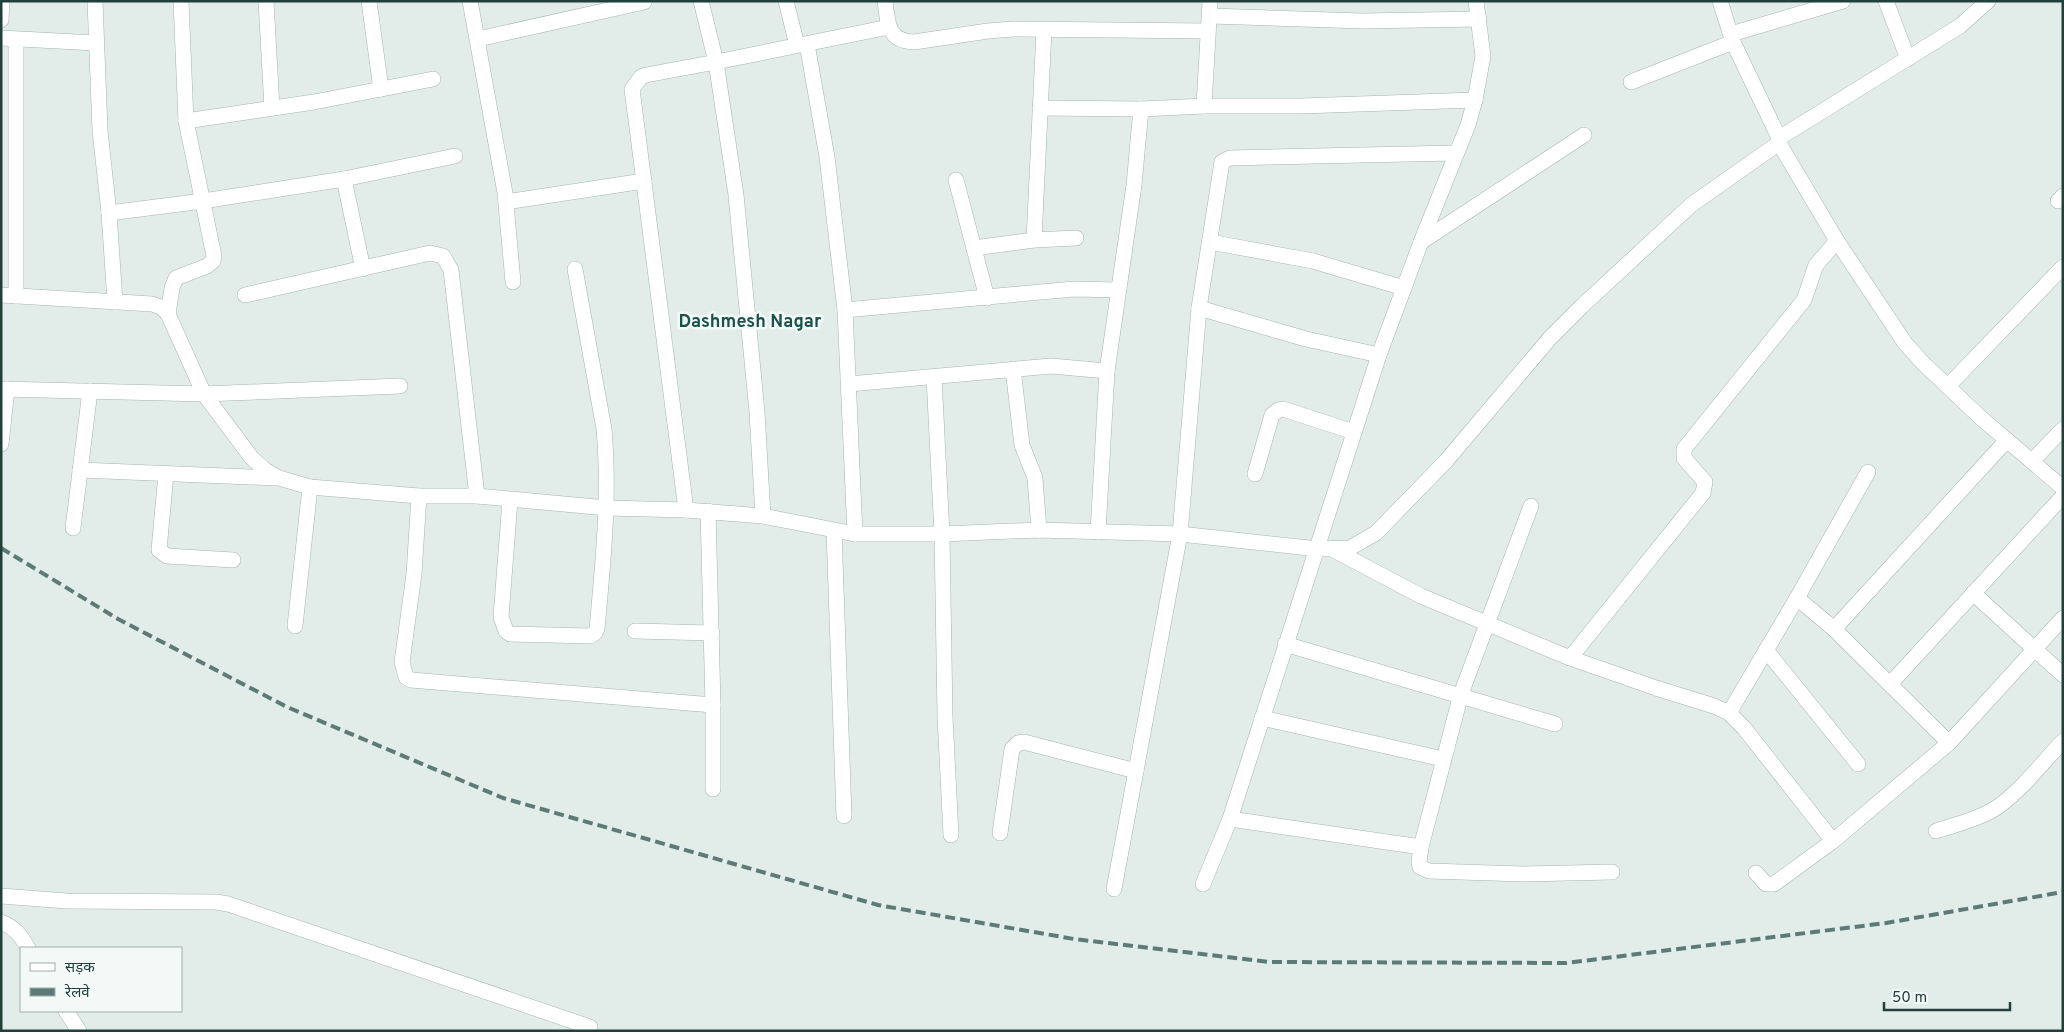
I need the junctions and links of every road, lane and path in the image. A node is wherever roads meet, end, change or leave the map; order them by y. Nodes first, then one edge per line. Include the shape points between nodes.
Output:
1 (2, 1) edge
2 (95, 1) edge
3 (181, 1) edge
4 (266, 1) edge
5 (369, 1) edge
6 (470, 1) edge
7 (701, 1) edge
8 (786, 1) edge
9 (884, 1) edge
10 (1476, 1) edge
11 (1720, 1) edge
12 (1843, 1) edge
13 (1886, 1) edge
14 (1988, 1) edge
15 (644, 2) edge
16 (1802, 7) edge
17 (1973, 8) edge
18 (1210, 16) edge
19 (1478, 19) junction
20 (1, 20) edge
21 (889, 27) junction
22 (1044, 30) junction
23 (1732, 38) junction
24 (9, 39) edge
25 (478, 40) junction
26 (96, 43) junction
27 (802, 45) junction
28 (1908, 59) junction
29 (716, 62) junction
30 (433, 79) dead end
31 (1631, 82) dead end
32 (381, 89) junction
33 (1475, 100) junction
34 (1204, 106) junction
35 (272, 108) junction
36 (1040, 108) junction
37 (1141, 109) junction
38 (186, 121) junction
39 (1584, 136) dead end
40 (1779, 140) junction
41 (1455, 154) junction
42 (455, 156) dead end
43 (344, 179) junction
44 (956, 180) dead end
45 (644, 181) junction
46 (203, 201) junction
47 (506, 202) junction
48 (110, 213) junction
49 (1076, 238) dead end
50 (1034, 240) junction
51 (1837, 241) junction
52 (1210, 242) junction
53 (1421, 242) junction
54 (974, 248) junction
55 (2063, 267) edge
56 (364, 269) junction
57 (575, 269) dead end
58 (514, 282) dead end
59 (1404, 288) junction
60 (1118, 290) junction
61 (246, 295) dead end
62 (8, 296) edge
63 (987, 298) junction
64 (115, 302) junction
65 (1198, 308) junction
66 (845, 310) junction
67 (168, 314) junction
68 (1379, 356) junction
69 (1013, 369) junction
70 (1107, 371) junction
71 (934, 377) junction
72 (849, 384) junction
73 (400, 386) dead end
74 (1948, 386) junction
75 (4, 389) edge
76 (90, 391) junction
77 (204, 394) junction
78 (2063, 429) edge
79 (1354, 432) junction
80 (2007, 440) junction
81 (1, 444) edge
82 (2032, 461) junction
83 (80, 470) junction
84 (1868, 472) dead end
85 (166, 474) junction
86 (1255, 474) dead end
87 (279, 478) junction
88 (310, 487) junction
89 (2063, 488) edge
90 (419, 496) junction
91 (477, 496) junction
92 (2063, 496) edge
93 (510, 500) junction
94 (1530, 506) dead end
95 (607, 508) junction
96 (686, 510) junction
97 (708, 511) junction
98 (763, 516) junction
99 (73, 528) dead end
100 (1039, 530) junction
101 (834, 531) junction
102 (1098, 532) junction
103 (855, 534) junction
104 (942, 534) junction
105 (1180, 534) junction
106 (1325, 549) junction
107 (233, 560) dead end
108 (1973, 593) junction
109 (1797, 598) junction
110 (2063, 618) edge
111 (1487, 622) junction
112 (295, 626) dead end
113 (1834, 629) junction
114 (635, 631) dead end
115 (712, 633) junction
116 (1286, 644) junction
117 (1766, 650) junction
118 (2034, 650) junction
119 (1570, 658) junction
120 (2063, 675) edge
121 (1890, 684) junction
122 (1460, 694) junction
123 (713, 705) junction
124 (1729, 713) junction
125 (1262, 718) junction
126 (1555, 724) dead end
127 (2063, 741) edge
128 (1949, 743) junction
129 (1442, 759) junction
130 (1858, 764) dead end
131 (1136, 771) junction
132 (713, 789) dead end
133 (844, 816) dead end
134 (1230, 819) junction
135 (1936, 831) dead end
136 (1000, 833) dead end
137 (951, 836) dead end
138 (1833, 841) junction
139 (1421, 847) junction
140 (1612, 872) dead end
141 (1756, 873) dead end
142 (1203, 884) dead end
143 (1114, 889) dead end
144 (1, 896) edge
145 (1, 922) edge
146 (27, 947) edge
147 (67, 1012) edge
148 (590, 1027) dead end
149 (79, 1031) edge

1 - 20 street
2 - 26 street
3 - 38 street
4 - 35 street
5 - 32 street
6 - 25 street
7 - 29 street
8 - 27 street
9 - 21 street
10 - 19 street
11 - 23 street
12 - 16 street
13 - 28 street
14 - 17 street
15 - 25 street
16 - 23 street
17 - 28 street via 1960,26
18 - 19 street via 1362,21
18 - 22 street
18 - 34 street
19 - 33 street via 1483,56
21 - 22 street via 902,42 988,31
21 - 27 street
22 - 36 street
23 - 31 street
23 - 40 street
24 - 26 street
24 - 62 street
25 - 47 street
26 - 48 street via 100,131
27 - 29 street
27 - 66 street via 827,157
28 - 40 street
29 - 45 street via 646,75 636,82 632,89
29 - 98 street via 740,239 757,412
30 - 32 street
32 - 35 street
33 - 34 street via 1373,105
33 - 41 street
34 - 37 street
35 - 38 street
36 - 37 street
36 - 50 street
37 - 60 street via 1134,185
38 - 46 street
39 - 53 street
40 - 51 street
40 - 106 street via 1691,205 1581,307 1550,338 1446,461 1376,533 1350,548
41 - 52 street via 1230,158 1222,162 1220,168
41 - 53 street
42 - 43 street
43 - 46 street
43 - 56 street
44 - 54 street
45 - 47 street
45 - 96 street
46 - 48 street
46 - 67 street via 213,260 207,266 176,278
47 - 58 street
48 - 64 street
49 - 50 street
50 - 54 street
51 - 74 street via 1905,342
51 - 119 street via 1816,265 1804,300 1684,448 1684,458 1705,482 1703,493
52 - 59 street via 1313,261
52 - 65 street
53 - 59 street
54 - 63 street
55 - 74 street
56 - 61 street
56 - 91 street via 430,253 443,256 448,262
57 - 95 street via 604,429
59 - 68 street
60 - 63 street via 1074,289
60 - 70 street
62 - 64 street
63 - 66 street
64 - 67 street via 152,304
65 - 68 street
65 - 105 street
66 - 72 street
67 - 77 street
68 - 79 street
69 - 70 street via 1067,366
69 - 71 street
69 - 100 street via 1022,445 1035,478
70 - 102 street
71 - 72 street
71 - 104 street
72 - 103 street
73 - 77 street
74 - 80 street
75 - 76 street
75 - 81 street
76 - 77 street
76 - 83 street
77 - 87 street via 251,457
78 - 82 street
79 - 86 street via 1278,410 1272,415
79 - 106 street
80 - 82 street
80 - 113 street
82 - 89 street
83 - 85 street
83 - 99 street
84 - 109 street
85 - 87 street
85 - 107 street via 159,550 167,556
87 - 88 street
88 - 90 street
88 - 112 street
90 - 91 street
90 - 123 street via 414,574 402,662 406,677 411,680
91 - 93 street
92 - 108 street
93 - 95 street
93 - 95 street via 501,617 510,634 585,638 595,633
94 - 111 street
95 - 96 street
96 - 97 street
97 - 98 street
97 - 115 street
98 - 101 street
100 - 102 street
100 - 104 street
101 - 103 street
101 - 133 street
102 - 105 street
103 - 104 street
104 - 137 street
105 - 106 street
105 - 131 street
106 - 111 street via 1414,592
106 - 116 street
108 - 118 street
108 - 121 street
109 - 113 street
109 - 117 street
110 - 118 street
111 - 119 street
111 - 122 street
113 - 121 street
114 - 115 street
115 - 123 street
116 - 122 street
116 - 125 street
117 - 124 street
117 - 130 street
118 - 120 street
118 - 128 street
119 - 124 street
121 - 128 street
122 - 126 street
122 - 129 street
123 - 132 street
124 - 138 street
125 - 129 street
125 - 134 street
127 - 135 street via 1997,808
128 - 138 street
129 - 139 street
131 - 136 street via 1018,743 1012,749
131 - 143 street
134 - 139 street
134 - 142 street
138 - 141 street via 1774,884 1766,884
139 - 140 street via 1420,867 1429,871
144 - 148 street via 67,901 228,904
145 - 146 street via 19,933
147 - 149 street

